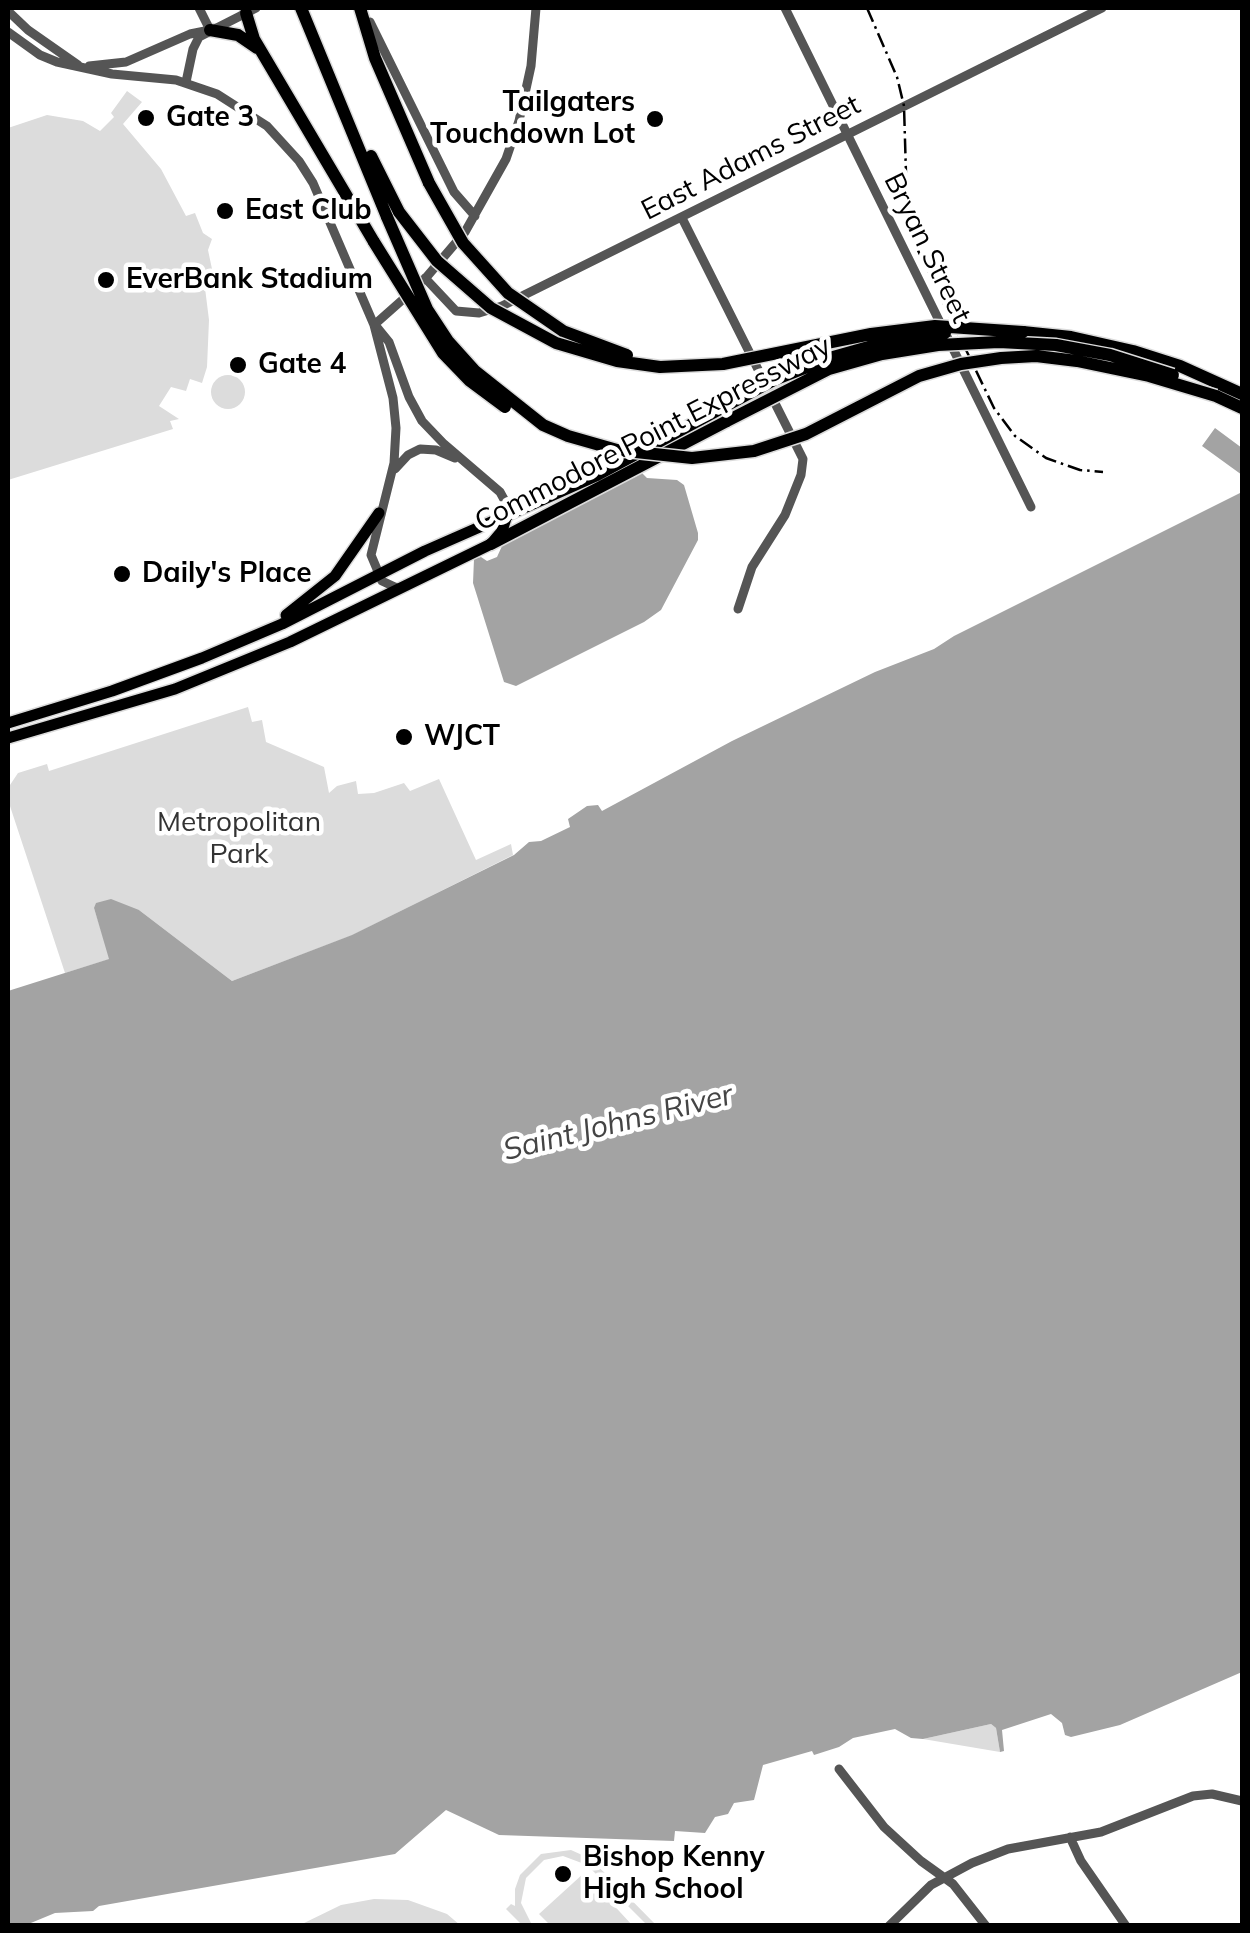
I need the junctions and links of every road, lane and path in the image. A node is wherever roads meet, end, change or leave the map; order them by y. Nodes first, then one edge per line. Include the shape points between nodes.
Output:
1 (199, 8) edge
2 (302, 8) edge
3 (311, 8) edge
4 (361, 8) edge
5 (536, 8) edge
6 (785, 8) edge
7 (1102, 8) edge
8 (251, 10) edge
9 (8, 11) edge
10 (210, 30) junction
11 (8, 32) edge
12 (264, 55) junction
13 (80, 66) junction
14 (186, 82) junction
15 (847, 135) junction
16 (475, 216) junction
17 (682, 218) junction
18 (425, 278) junction
19 (374, 324) junction
20 (1022, 332) junction
21 (714, 365) junction
22 (1242, 394) edge
23 (1216, 396) junction
24 (1242, 408) edge
25 (724, 415) junction
26 (543, 425) junction
27 (462, 460) junction
28 (392, 473) junction
29 (1031, 507) dead end
30 (379, 513) junction
31 (507, 515) junction
32 (490, 544) junction
33 (378, 574) junction
34 (401, 588) junction
35 (738, 609) dead end
36 (254, 636) junction
37 (8, 723) edge
38 (8, 738) edge
39 (839, 1769) dead end
40 (1242, 1801) edge
41 (1070, 1837) junction
42 (944, 1877) junction
43 (889, 1926) edge
44 (986, 1926) edge
45 (1126, 1926) edge

1 - 10 street
2 - 26 highway, bridge via 427,309 475,371
3 - 21 highway, bridge via 387,191 418,239 458,282 510,320 577,351 650,366
4 - 16 street via 456,196
4 - 21 highway, bridge via 375,58 448,222 508,293 581,339 623,354
5 - 16 street via 519,121
6 - 15 street, Bryan Street
7 - 15 street, East Adams Street
8 - 10 street
8 - 12 highway via 251,33
9 - 13 street
10 - 12 highway via 238,34
10 - 13 street via 121,63
10 - 14 street via 194,45
11 - 13 street via 46,58
12 - 26 highway, bridge via 450,361 491,398
13 - 14 street
14 - 19 street via 239,105 290,149 314,183
15 - 17 street, East Adams Street
15 - 29 street, Bryan Street
16 - 18 street
17 - 18 street, East Adams Street via 479,313 456,311
17 - 35 street via 803,458 802,476 752,568
18 - 19 street
19 - 27 street via 390,342 418,414
19 - 28 street via 395,413
20 - 21 highway, bridge via 903,329
20 - 22 highway via 1133,350
20 - 25 highway, Commodore Point Expressway, bridge via 942,334 863,348 790,373
23 - 24 highway
23 - 25 highway, Commodore Point Expressway, bridge via 1110,355 968,342 839,366
23 - 26 highway, bridge via 1104,366 1018,356 925,374 797,437 728,456 641,455
25 - 31 highway, Commodore Point Expressway
25 - 32 highway, Commodore Point Expressway
27 - 28 street via 420,449
27 - 31 street via 500,492
28 - 30 street
30 - 33 street via 371,555
30 - 36 main road via 330,580
31 - 32 main road
31 - 33 main road, Commodore Point Expressway
32 - 34 main road, Commodore Point Expressway
33 - 34 street
33 - 36 main road, Commodore Point Expressway
34 - 38 main road, Commodore Point Expressway via 176,689
36 - 37 main road
39 - 42 street via 884,1828
40 - 41 street via 1193,1796 1119,1826
41 - 42 street via 1008,1850
41 - 45 street
42 - 43 street
42 - 44 street

